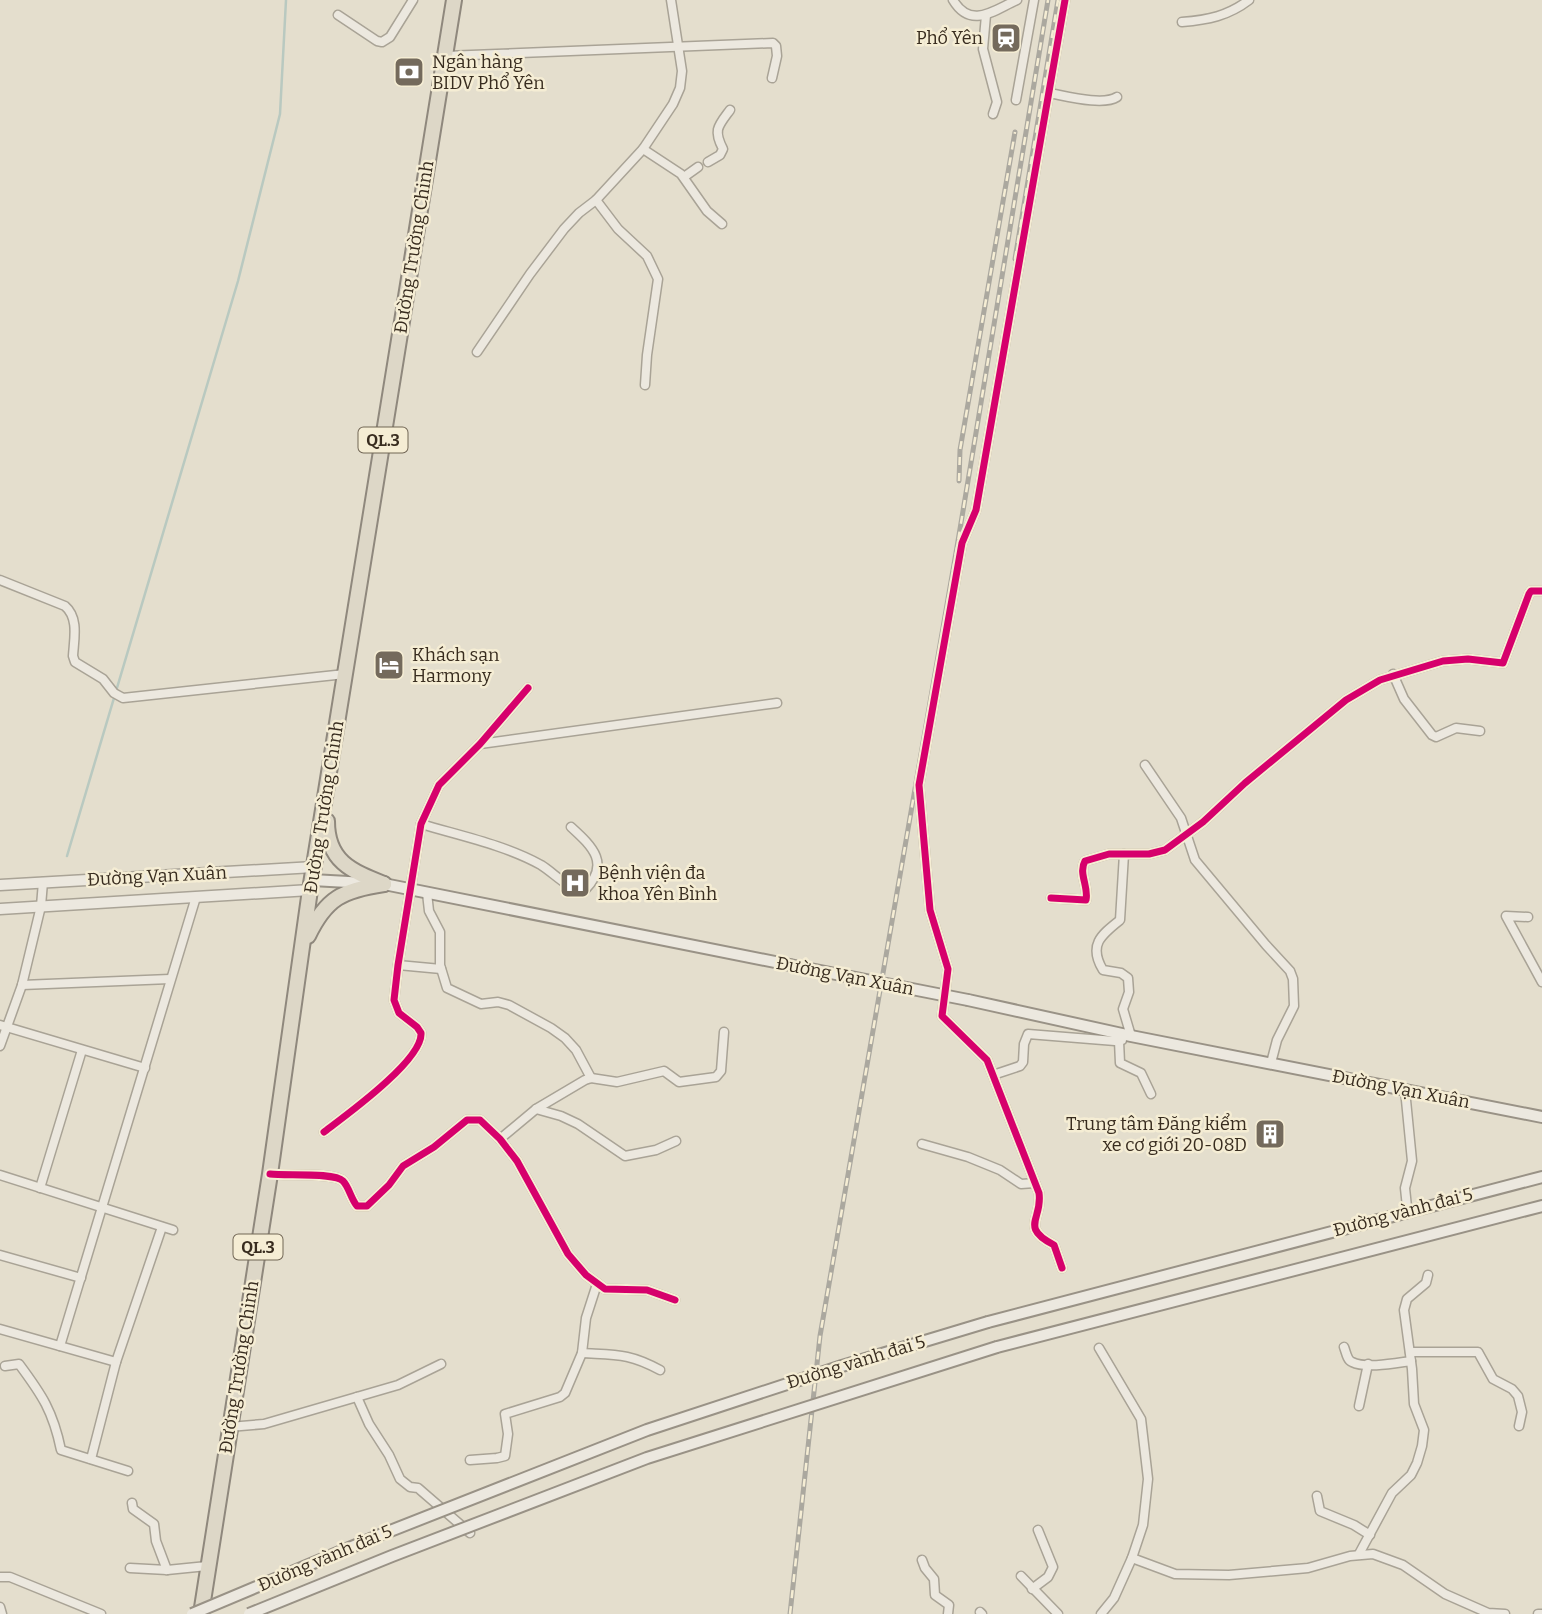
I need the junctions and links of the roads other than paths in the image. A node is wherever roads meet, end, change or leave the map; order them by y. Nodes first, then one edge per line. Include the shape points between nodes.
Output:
1 (413, 0) edge
2 (454, 0) edge
3 (671, 0) edge
4 (953, 0) edge
5 (1017, 0) edge
6 (1034, 0) edge
7 (1065, 0) edge
8 (1249, 0) edge
9 (338, 15) dead end
10 (986, 15) junction
11 (1182, 22) dead end
12 (680, 48) junction
13 (445, 56) junction
14 (772, 78) dead end
15 (1049, 93) junction
16 (1117, 97) dead end
17 (1016, 100) dead end
18 (730, 110) dead end
19 (993, 114) dead end
20 (643, 149) junction
21 (708, 162) dead end
22 (698, 167) dead end
23 (684, 177) junction
24 (596, 200) junction
25 (722, 224) dead end
26 (477, 352) dead end
27 (645, 385) dead end
28 (0, 580) edge
29 (1542, 591) edge
30 (345, 674) junction
31 (1393, 674) junction
32 (528, 688) dead end
33 (777, 703) dead end
34 (1480, 731) dead end
35 (480, 744) junction
36 (1145, 765) dead end
37 (328, 789) junction
38 (421, 824) junction
39 (571, 827) dead end
40 (1186, 835) junction
41 (1124, 853) junction
42 (312, 879) junction
43 (43, 882) junction
44 (384, 884) junction
45 (0, 885) edge
46 (409, 889) junction
47 (427, 893) junction
48 (196, 897) junction
49 (1051, 898) dead end
50 (41, 906) junction
51 (0, 909) edge
52 (1528, 917) dead end
53 (302, 950) junction
54 (398, 965) junction
55 (441, 969) junction
56 (170, 979) junction
57 (1542, 982) edge
58 (22, 985) junction
59 (3, 1026) edge
60 (724, 1032) dead end
61 (1124, 1038) junction
62 (0, 1046) edge
63 (82, 1050) junction
64 (1271, 1063) junction
65 (145, 1068) junction
66 (993, 1075) junction
67 (591, 1078) junction
68 (1405, 1090) junction
69 (1151, 1094) dead end
70 (536, 1109) junction
71 (1542, 1117) edge
72 (324, 1132) dead end
73 (500, 1139) junction
74 (676, 1141) dead end
75 (922, 1144) dead end
76 (270, 1174) junction
77 (0, 1175) edge
78 (1542, 1177) edge
79 (1035, 1183) junction
80 (40, 1188) junction
81 (1542, 1206) edge
82 (1407, 1207) dead end
83 (101, 1208) junction
84 (162, 1227) junction
85 (173, 1230) dead end
86 (0, 1255) edge
87 (1062, 1268) dead end
88 (1428, 1275) dead end
89 (81, 1278) junction
90 (597, 1284) junction
91 (676, 1300) dead end
92 (0, 1329) edge
93 (60, 1346) junction
94 (1344, 1347) dead end
95 (1099, 1348) dead end
96 (582, 1353) junction
97 (1410, 1357) junction
98 (116, 1362) junction
99 (442, 1364) dead end
100 (1368, 1364) junction
101 (5, 1366) dead end
102 (660, 1370) dead end
103 (357, 1397) junction
104 (1359, 1406) dead end
105 (1519, 1426) dead end
106 (229, 1427) junction
107 (91, 1459) junction
108 (470, 1460) dead end
109 (128, 1471) dead end
110 (1317, 1496) dead end
111 (132, 1503) dead end
112 (1038, 1530) dead end
113 (470, 1533) dead end
114 (1370, 1535) junction
115 (1359, 1554) junction
116 (1132, 1558) junction
117 (922, 1560) dead end
118 (207, 1566) junction
119 (130, 1568) dead end
120 (167, 1570) junction
121 (1021, 1576) dead end
122 (0, 1577) edge
123 (1032, 1589) junction
124 (0, 1607) edge
125 (2, 1614) edge
126 (101, 1614) edge
127 (192, 1614) edge
128 (201, 1614) edge
129 (249, 1614) edge
130 (948, 1614) edge
131 (1058, 1614) edge
132 (1101, 1614) edge
133 (1505, 1614) edge

1 - 9 street via 382,42
2 - 13 highway, Đường Trường Chinh / QL.3
3 - 12 street
4 - 10 street via 971,16
5 - 10 street
6 - 17 street
7 - 15 street
8 - 11 street via 1212,20
10 - 19 street via 983,49 997,102
12 - 13 street
12 - 14 street via 773,43 777,56
12 - 20 street via 680,88
13 - 30 highway, Đường Trường Chinh / QL.3
15 - 16 street via 1087,99
15 - 66 street via 976,510 962,543 919,785 930,910 948,969 942,1016 982,1053
18 - 21 street via 718,126 723,149
20 - 23 street
20 - 24 street
22 - 23 street
23 - 25 street
24 - 26 street via 564,229
24 - 27 street via 647,256 658,279
28 - 30 street via 65,606 74,619 75,662 128,698
29 - 31 street via 1529,594 1503,663 1456,660
30 - 37 highway, Đường Trường Chinh / QL.3
31 - 34 street via 1404,699 1432,735 1455,728
31 - 40 street via 1346,700
32 - 35 street
33 - 35 street
35 - 38 street via 439,785
36 - 40 street via 1181,818
37 - 42 highway, Đường Trường Chinh / QL.3
37 - 44 highway via 327,829 333,851 354,872
38 - 39 street via 540,864 584,891 595,876 596,850
38 - 46 street
40 - 41 street via 1158,853
40 - 64 street via 1195,860 1285,963 1293,979 1294,1006
41 - 49 street via 1083,863 1086,900
41 - 61 street via 1120,920 1096,947 1103,970 1128,978
42 - 43 street, Đường Vạn Xuân
42 - 44 main road, Đường Vạn Xuân
42 - 48 street, Đường Vạn Xuân
42 - 53 highway, Đường Trường Chinh / QL.3
43 - 45 street, Đường Vạn Xuân
43 - 50 street
44 - 46 main road, Đường Vạn Xuân
44 - 53 highway via 335,899 321,913
46 - 47 main road, Đường Vạn Xuân
46 - 54 street
47 - 55 street via 439,932
47 - 61 main road, Đường Vạn Xuân, bridge via 968,1000
48 - 50 street, Đường Vạn Xuân
48 - 56 street
50 - 51 street, Đường Vạn Xuân
50 - 58 street
52 - 57 street via 1506,916
53 - 76 highway, Đường Trường Chinh / QL.3
54 - 55 street
54 - 72 street via 395,1007 421,1033 418,1049 363,1103
55 - 67 street via 447,988 455,993 481,1004 509,1005 565,1038
56 - 58 street
56 - 65 street
58 - 59 street
59 - 62 street
59 - 63 street
60 - 67 street via 721,1071 716,1077 679,1082 657,1071 623,1082
61 - 64 main road, Đường Vạn Xuân
61 - 66 street via 1028,1034 1020,1066
61 - 69 street via 1120,1063 1142,1073
63 - 65 street
63 - 80 street
64 - 68 main road, Đường Vạn Xuân
65 - 83 street
66 - 79 street
67 - 70 street
68 - 71 main road, Đường Vạn Xuân
68 - 82 street via 1412,1161 1405,1188
70 - 73 street
70 - 74 street via 578,1124 625,1156
73 - 76 street via 480,1120 467,1120 403,1166 375,1200 362,1207 333,1175
73 - 90 street via 568,1254
75 - 79 street via 968,1157 1021,1184
76 - 106 highway, Đường Trường Chinh / QL.3
77 - 80 street
78 - 127 main road, Đường vành đai 5, bridge via 988,1322 842,1366 647,1430
79 - 87 street via 1040,1198 1035,1230 1054,1245
80 - 83 street
81 - 129 main road, Đường vành đai 5, bridge via 997,1347 648,1458
83 - 84 street
83 - 89 street
84 - 85 street
84 - 98 street
86 - 89 street
88 - 97 street via 1405,1304
89 - 93 street
90 - 91 street via 605,1289 647,1290
90 - 96 street via 586,1318
92 - 93 street
93 - 98 street
94 - 100 street via 1352,1362
95 - 116 street via 1142,1419 1148,1479 1143,1525
96 - 102 street via 616,1353
96 - 108 street via 560,1397 505,1414 505,1456
97 - 100 street
97 - 105 street via 1478,1352 1493,1379 1518,1396
97 - 114 street via 1413,1404 1424,1430 1422,1446 1411,1475 1392,1493
98 - 107 street
99 - 103 street via 398,1385
100 - 104 street
101 - 107 street via 19,1364 33,1382 51,1411 61,1450
103 - 106 street via 264,1424
103 - 113 street via 400,1479 418,1488
106 - 118 highway, Đường Trường Chinh / QL.3
107 - 109 street
110 - 114 street via 1320,1511
111 - 120 street via 154,1524
112 - 123 street via 1053,1567
114 - 115 street
115 - 116 street via 1308,1568 1229,1575 1175,1574
115 - 133 street via 1387,1558 1445,1594 1488,1613
116 - 132 street via 1114,1598
117 - 130 street via 934,1579 935,1595 949,1605
118 - 120 street
118 - 128 highway, Đường Trường Chinh / QL.3
119 - 120 street
121 - 123 street
122 - 126 street
123 - 131 street
124 - 125 street

